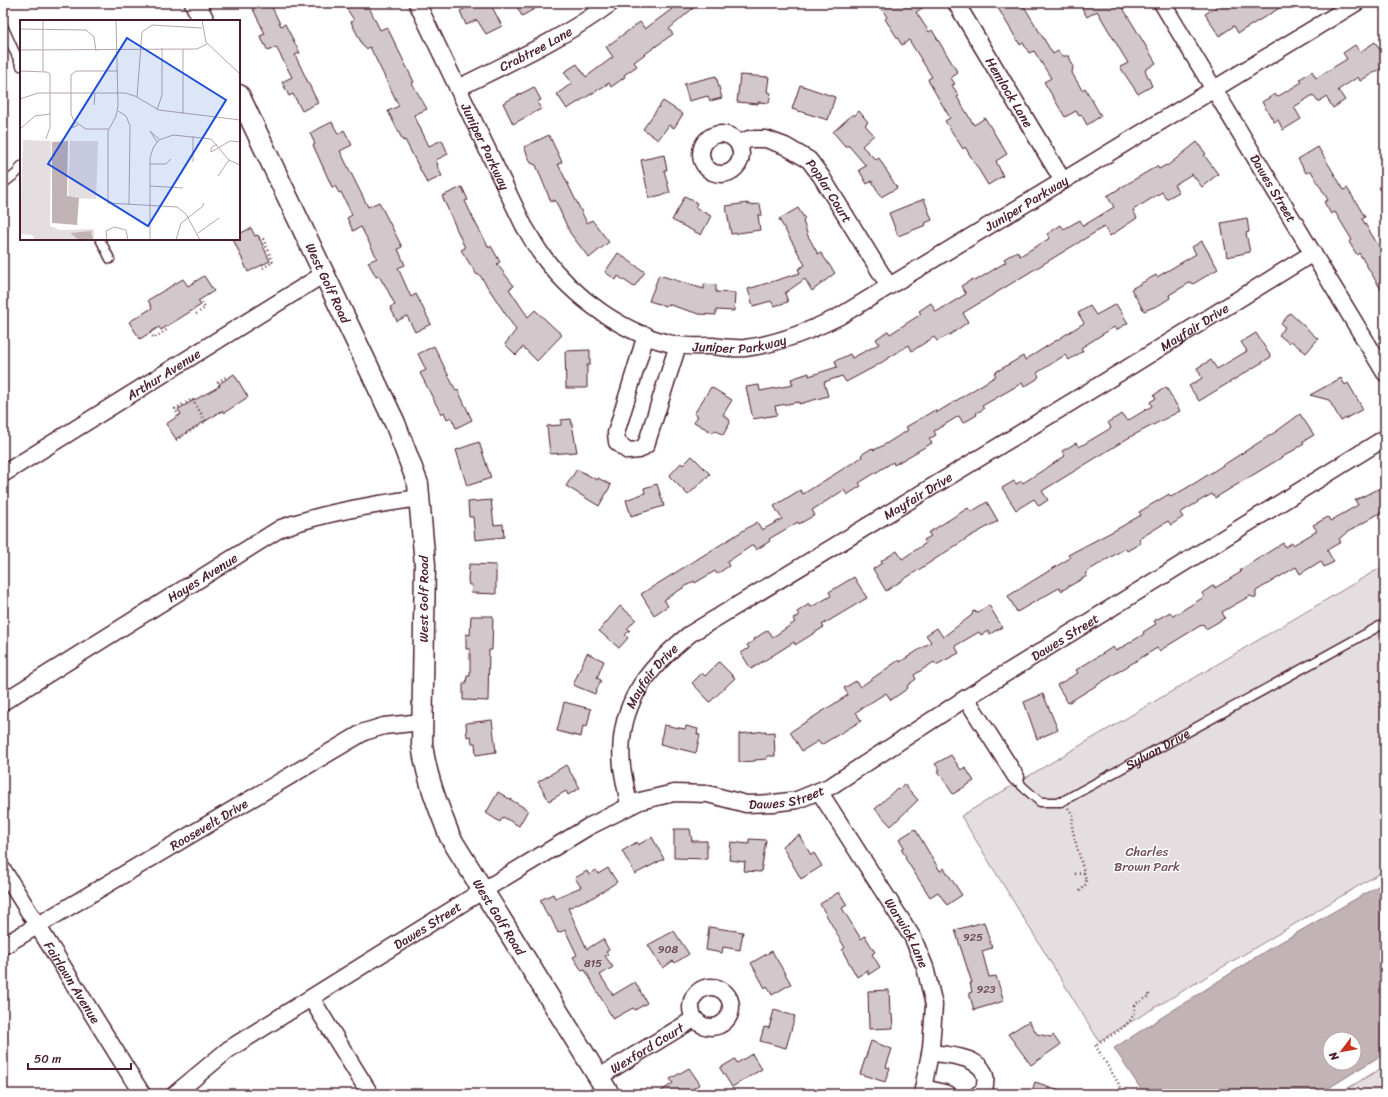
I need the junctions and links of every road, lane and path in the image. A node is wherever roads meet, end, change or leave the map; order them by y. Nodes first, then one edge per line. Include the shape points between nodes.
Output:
1 (195, 3) edge
2 (418, 3) edge
3 (611, 3) edge
4 (956, 3) edge
5 (1162, 3) edge
6 (1356, 3) edge
7 (204, 20) edge
8 (3, 26) edge
9 (20, 64) edge
10 (458, 88) junction
11 (1214, 89) junction
12 (240, 97) edge
13 (739, 144) dead end
14 (20, 171) edge
15 (1062, 180) junction
16 (3, 184) edge
17 (259, 238) dead end
18 (100, 240) edge
19 (1313, 253) junction
20 (110, 259) dead end
21 (263, 268) dead end
22 (324, 274) junction
23 (889, 286) junction
24 (200, 300) dead end
25 (196, 314) dead end
26 (168, 329) dead end
27 (150, 333) dead end
28 (646, 335) junction
29 (678, 345) junction
30 (1385, 373) edge
31 (226, 377) dead end
32 (219, 386) dead end
33 (179, 416) dead end
34 (1385, 438) edge
35 (176, 440) dead end
36 (3, 474) edge
37 (419, 498) junction
38 (1385, 623) edge
39 (966, 698) junction
40 (3, 702) edge
41 (422, 722) junction
42 (1016, 777) joint
43 (819, 791) junction
44 (1064, 801) junction
45 (629, 806) junction
46 (3, 870) edge
47 (1084, 873) junction
48 (1076, 874) dead end
49 (482, 890) junction
50 (1079, 892) dead end
51 (38, 926) junction
52 (3, 946) edge
53 (1148, 993) dead end
54 (311, 998) junction
55 (694, 1019) dead end
56 (931, 1053) junction
57 (599, 1077) junction
58 (923, 1091) edge
59 (142, 1094) edge
60 (174, 1094) edge
61 (370, 1094) edge
62 (609, 1094) edge
63 (948, 1094) edge
64 (978, 1094) edge
65 (1125, 1094) edge

1 - 7 street
2 - 10 street, Juniper Parkway
3 - 10 street, Crabtree Lane via 564,33
4 - 15 street, Hemlock Lane
5 - 11 street, Dawes Street
6 - 11 street, Juniper Parkway
8 - 9 lane
10 - 28 street, Juniper Parkway via 524,226 541,254 566,283 597,308
11 - 15 street, Juniper Parkway
11 - 19 street, Dawes Street
12 - 22 street, West Golf Road
13 - 23 street, Poplar Court via 749,139 766,140 785,146 809,160
14 - 16 lane
15 - 23 street, Juniper Parkway
17 - 21 path via 263,239 273,262
18 - 20 lane
19 - 30 street, Dawes Street
19 - 45 street, Mayfair Drive via 690,634 672,648 648,673 635,694 625,719 621,742 622,766
22 - 36 street, Arthur Avenue
22 - 37 street, West Golf Road via 395,423 418,484
23 - 29 street, Juniper Parkway via 833,320 776,342 744,348
24 - 25 path via 205,308
26 - 27 path via 154,338
28 - 29 street, Juniper Parkway
28 - 29 street, Juniper Parkway via 616,433 617,442 628,451 639,450 646,445
31 - 32 path via 218,382
33 - 35 path via 175,409 192,399 206,421
34 - 39 street, Dawes Street
37 - 40 street, Hayes Avenue via 346,510 281,528
37 - 41 street, West Golf Road via 425,565
38 - 44 lane, Sylvan Drive
39 - 42 street, Sylvan Drive
39 - 43 street, Dawes Street via 831,786
41 - 49 street, West Golf Road via 425,767 432,793 450,837
41 - 51 street, Roosevelt Drive via 384,726 364,732
42 - 44 lane, Sylvan Drive via 1040,802
43 - 45 street, Dawes Street via 797,800 746,804 708,794 674,793 640,800
43 - 56 street, Warwick Lane via 913,938 925,967 934,1005
44 - 47 path via 1072,815 1072,828
45 - 49 street, Dawes Street via 588,827
46 - 51 street, Fairlawn Avenue
47 - 48 path
47 - 50 path via 1085,886
49 - 54 street, Dawes Street
49 - 57 street, West Golf Road
51 - 52 street, Roosevelt Drive
51 - 59 street, Fairlawn Avenue
53 - 65 path via 1150,996 1135,1004 1135,1012 1126,1026 1095,1045
54 - 60 street, Dawes Street via 229,1049
54 - 61 street
55 - 57 street, Wexford Court
56 - 58 street, Warwick Lane
56 - 64 street via 948,1055 981,1066 985,1072 986,1084 983,1092
57 - 62 street, West Golf Road
58 - 63 street

